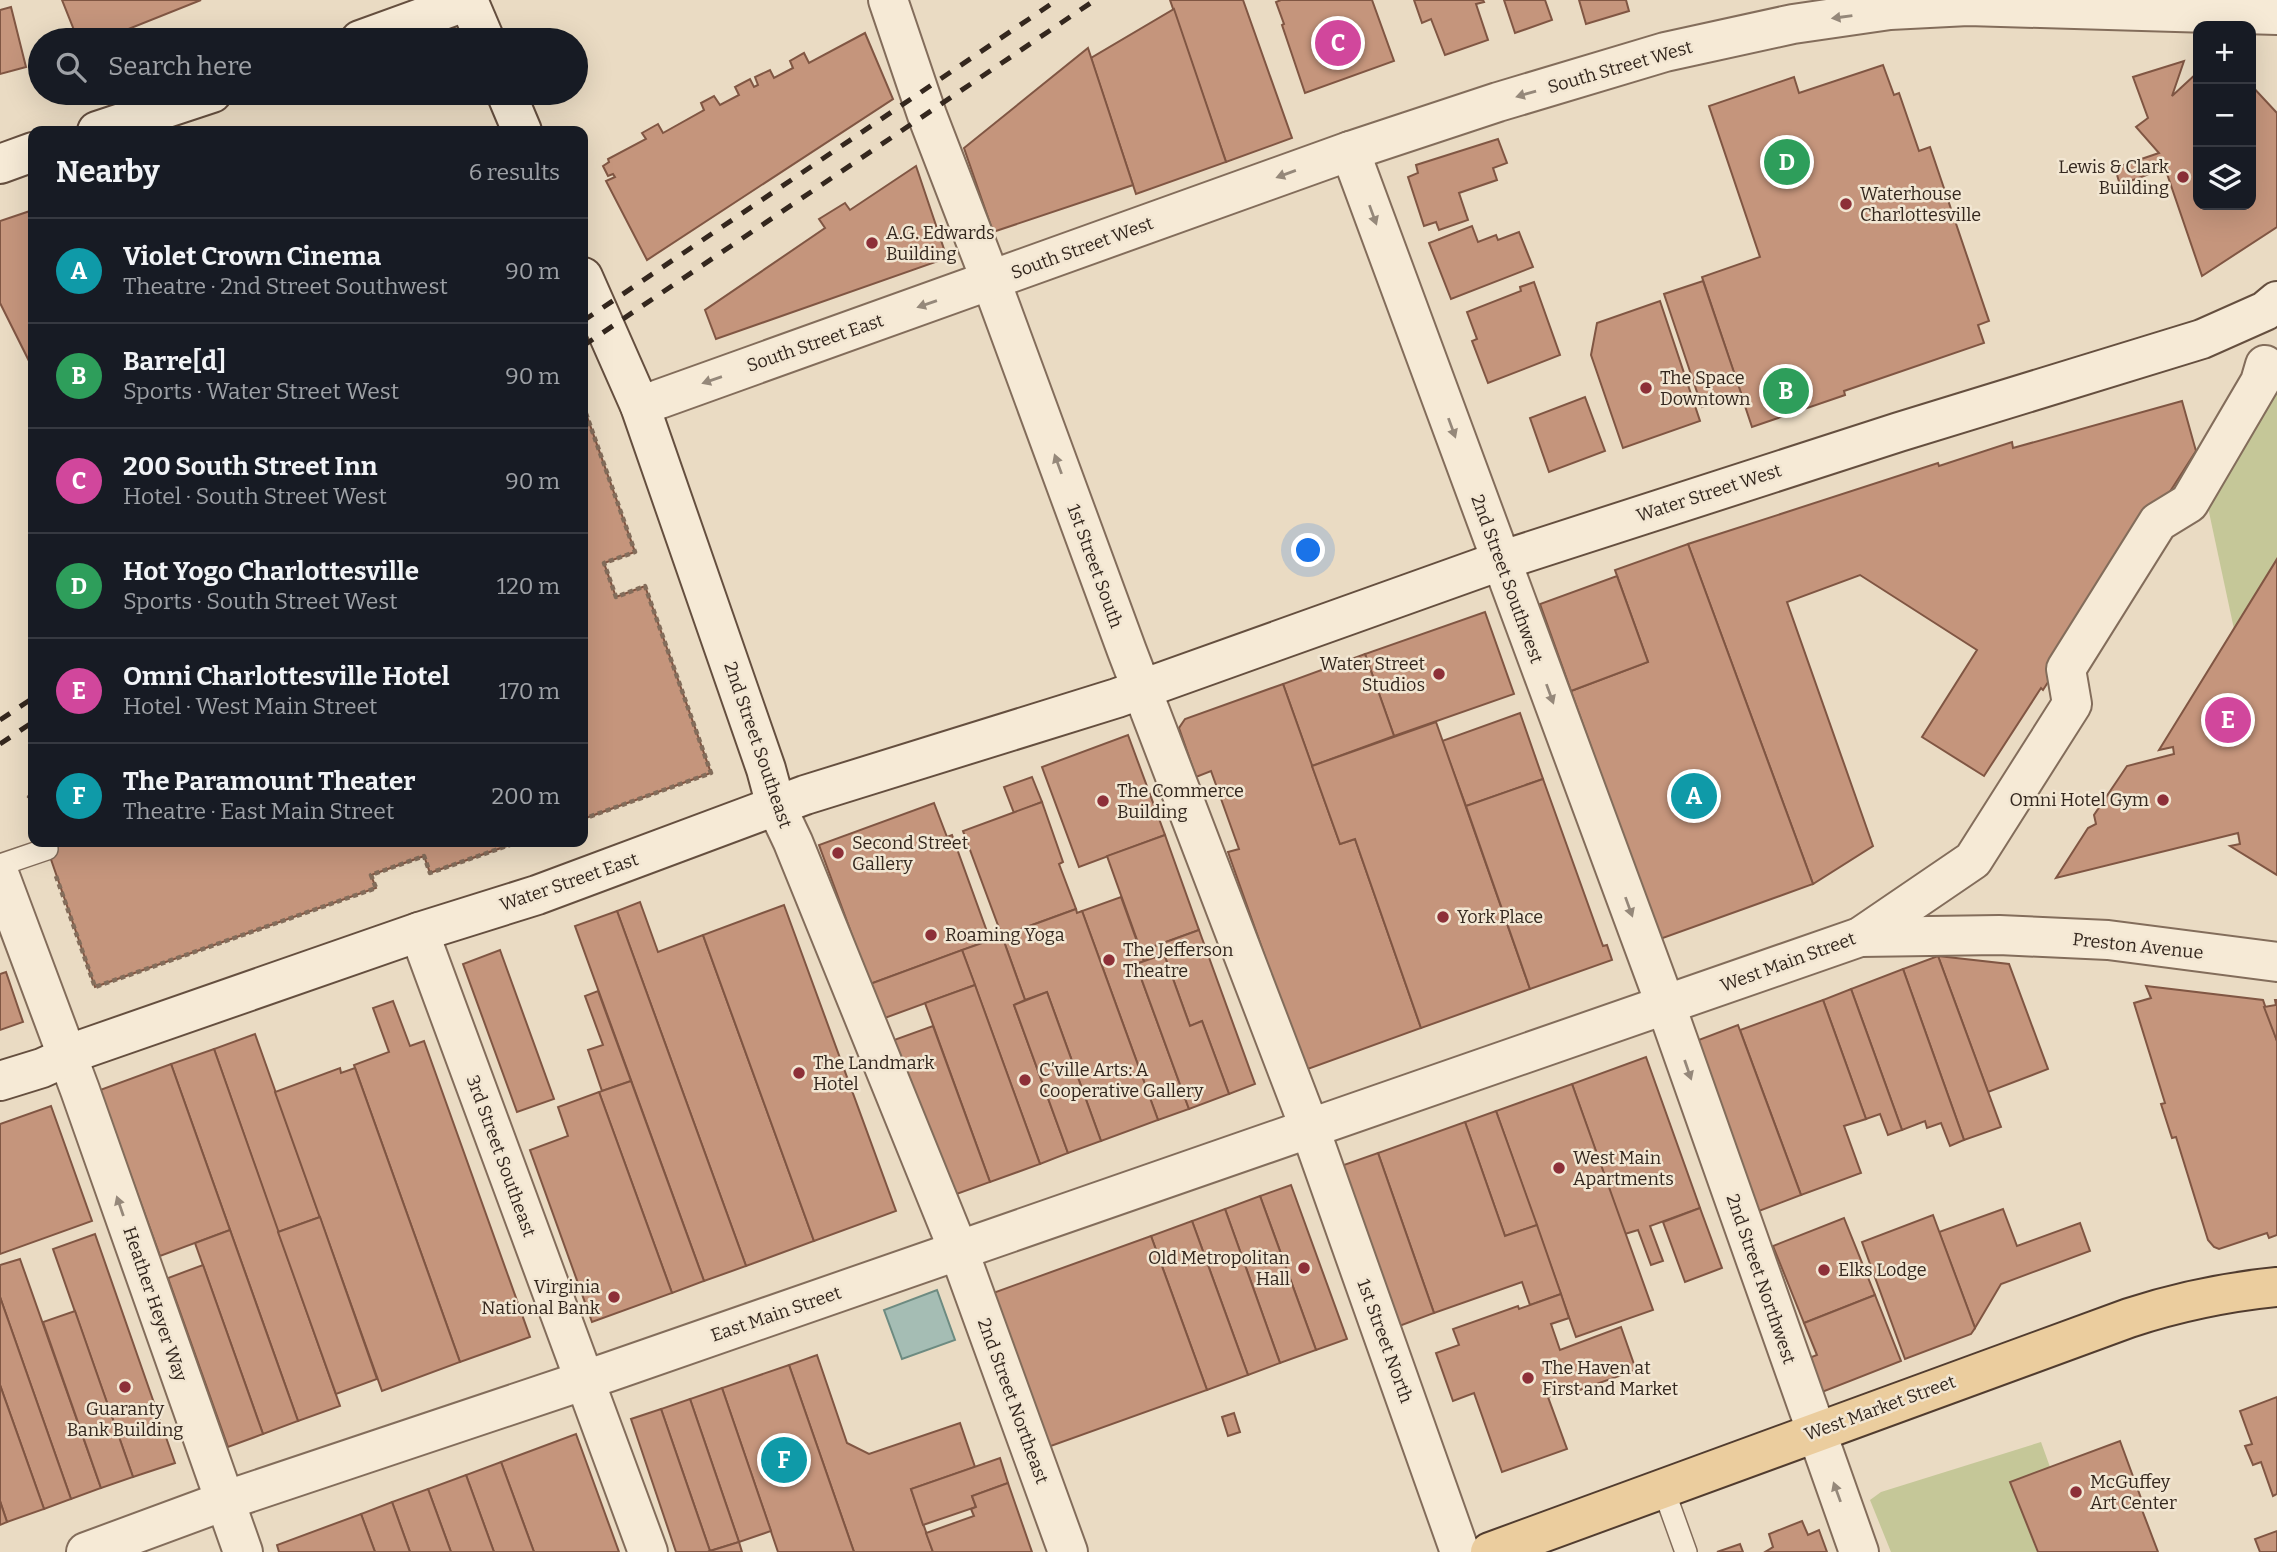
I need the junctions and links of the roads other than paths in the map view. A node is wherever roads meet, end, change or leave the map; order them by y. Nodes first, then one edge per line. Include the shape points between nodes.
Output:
1 (468, 0) edge
2 (888, 0) edge
3 (2277, 15) edge
4 (392, 28) edge
5 (480, 28) edge
6 (176, 105) edge
7 (511, 105) edge
8 (112, 126) edge
9 (520, 126) edge
10 (1350, 151) junction
11 (28, 154) edge
12 (0, 164) edge
13 (991, 281) junction
14 (588, 288) edge
15 (2277, 301) edge
16 (2265, 365) dead end
17 (640, 406) junction
18 (1500, 561) junction
19 (1141, 690) junction
20 (776, 806) junction
21 (47, 849) road end
22 (0, 866) edge
23 (0, 876) edge
24 (419, 932) junction
25 (1860, 937) junction
26 (2277, 962) edge
27 (1666, 1006) junction
28 (66, 1056) junction
29 (0, 1081) edge
30 (1310, 1129) junction
31 (958, 1249) junction
32 (2277, 1287) edge
33 (585, 1380) junction
34 (1815, 1432) junction
35 (223, 1448) dead end
36 (183, 1460) dead end
37 (1663, 1488) junction
38 (222, 1502) junction
39 (252, 1551) edge
40 (86, 1552) edge
41 (219, 1552) edge
42 (648, 1552) edge
43 (1068, 1552) edge
44 (1460, 1552) edge
45 (1490, 1552) edge
46 (1686, 1552) edge
47 (1859, 1552) edge

1 - 4 street
1 - 5 street
2 - 13 street, 1st Street South
3 -> 10 street, South Street West via 1968,6 1890,10 1793,24 1658,54
6 - 8 street
7 - 9 street
10 -> 13 street, South Street West
10 -> 18 street, 2nd Street Southwest
11 - 12 street
13 -> 17 street, South Street East
19 -> 13 street, 1st Street South
14 - 17 street, 2nd Street Southeast
15 - 18 street, Water Street West via 2266,311 2202,339
16 - 25 street, West Main Street via 2260,382 2189,503 2158,522 2066,669 2072,704 1973,860
17 - 20 street, 2nd Street Southeast
18 - 19 street, Water Street West
18 -> 27 street, 2nd Street Southwest
19 - 20 street, Water Street East
19 - 30 street, 1st Street South
20 - 24 street, Water Street East via 537,895
20 - 31 street, 2nd Street Southeast
21 - 22 lane
23 - 28 street, Heather Heyer Way
24 - 28 street, Water Street East
24 - 33 street, 3rd Street Southeast
25 - 26 street, Preston Avenue via 1999,935 2108,940
25 - 27 street, West Main Street
27 - 30 street, West Main Street
27 -> 34 street, 2nd Street Northwest
28 - 29 street, Water Street East
38 -> 28 street, Heather Heyer Way
30 - 31 street, East Main Street
30 - 44 street, 1st Street North
31 - 33 street, East Main Street
31 - 43 street, 2nd Street Northeast
32 - 34 main road, West Market Street via 2194,1299 2150,1311
33 - 38 street, East Main Street
33 - 42 street, 3rd Street Southeast
34 - 37 main road, West Market Street
47 -> 34 street, 2nd Street Northwest
35 - 38 street
36 - 38 street
37 - 45 main road, West Market Street
37 - 46 lane
38 - 39 street
38 - 40 street, East Main Street
38 - 41 street

